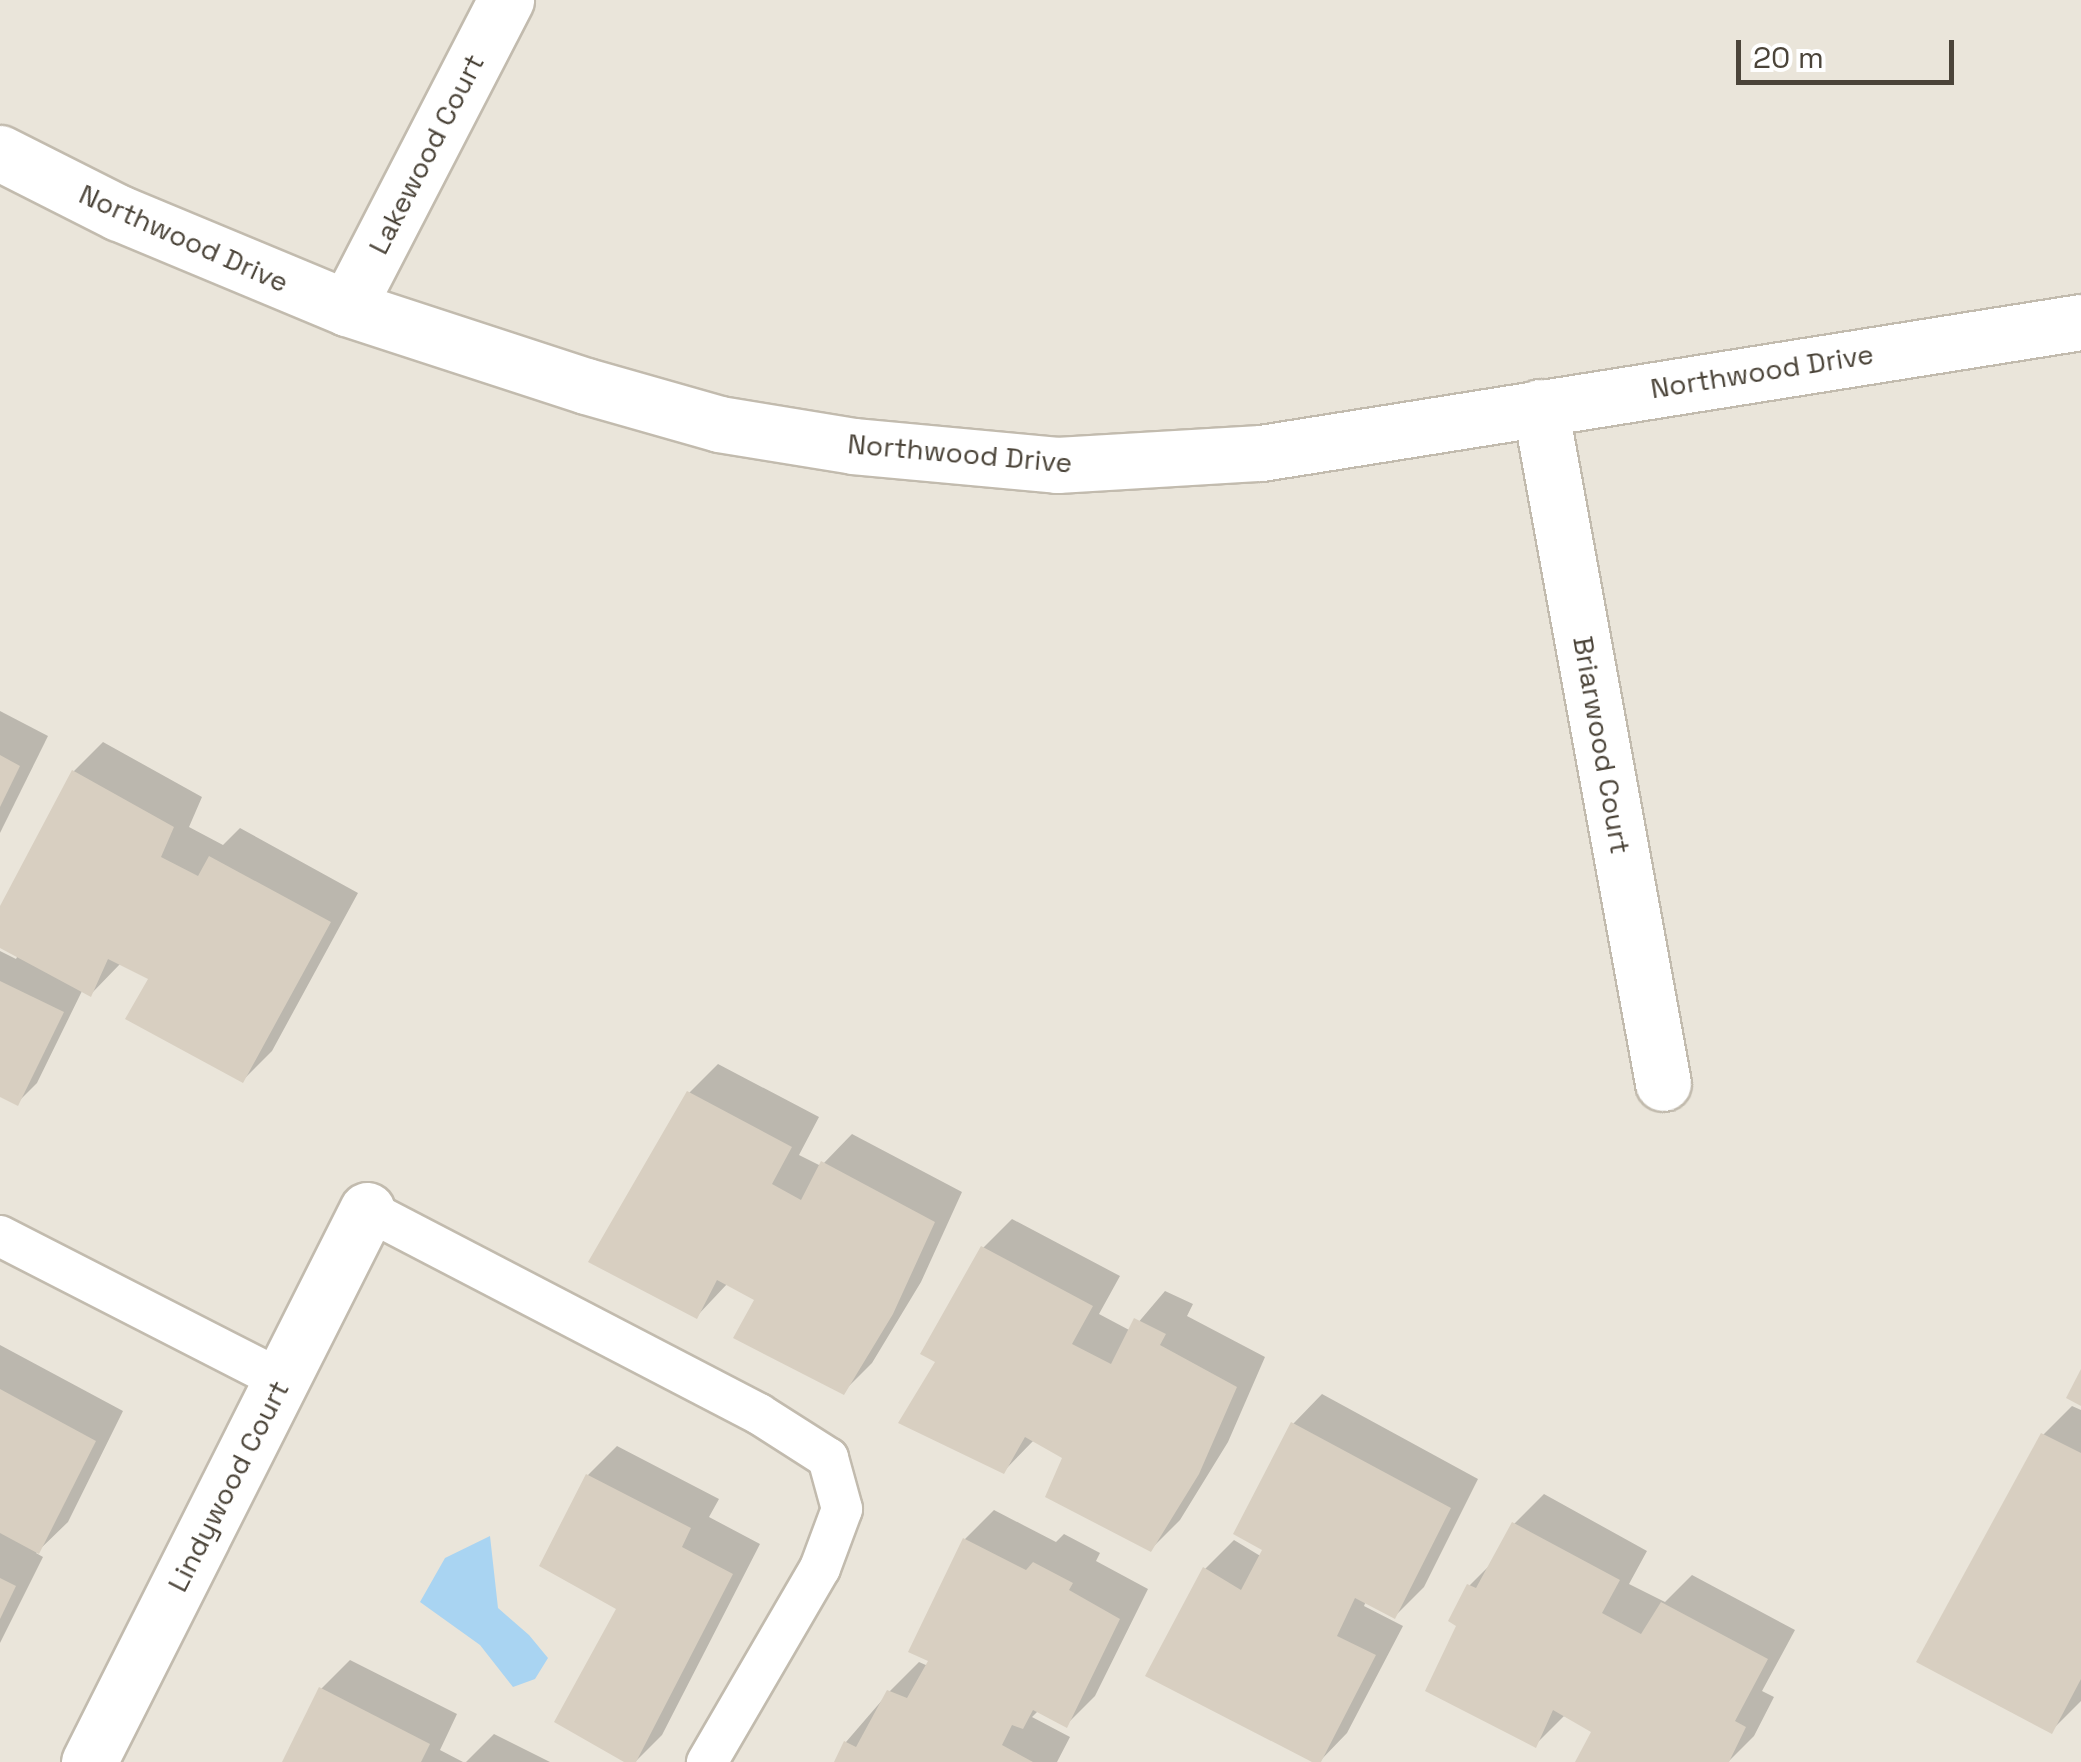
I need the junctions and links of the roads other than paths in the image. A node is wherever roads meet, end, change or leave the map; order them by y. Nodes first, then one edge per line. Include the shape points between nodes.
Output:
1 (506, 0) edge
2 (0, 153) edge
3 (346, 308) junction
4 (2081, 322) edge
5 (1540, 407) junction
6 (1663, 1083) dead end
7 (368, 1210) joint
8 (0, 1236) edge
9 (282, 1380) junction
10 (89, 1762) edge
11 (707, 1762) edge

1 - 3 street, Lakewood Court
2 - 3 street, Northwood Drive via 120,213
3 - 5 street, Northwood Drive via 719,424 853,446 1057,465 1261,453
4 - 5 street, Northwood Drive
5 - 6 street, Briarwood Court
7 - 9 street, Lindywood Court
7 - 11 lane via 759,1414 828,1458 842,1509 820,1568
8 - 9 lane
9 - 10 street, Lindywood Court

